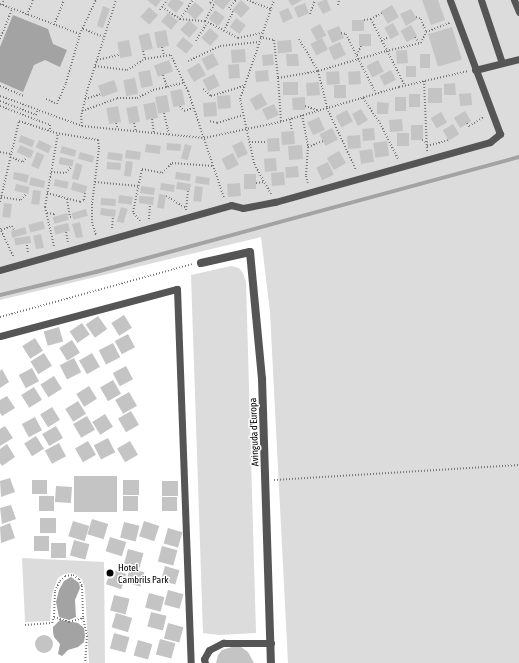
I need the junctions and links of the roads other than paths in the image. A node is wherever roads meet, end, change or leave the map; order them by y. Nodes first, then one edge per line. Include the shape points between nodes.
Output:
1 (450, 0) edge
2 (481, 0) edge
3 (514, 0) edge
4 (519, 12) edge
5 (519, 59) edge
6 (502, 63) junction
7 (475, 70) junction
8 (201, 263) road end
9 (0, 270) edge
10 (0, 336) edge
11 (271, 643) junction
12 (191, 663) edge
13 (205, 663) edge
14 (271, 663) edge

1 - 7 lane
2 - 6 lane
3 - 4 lane
5 - 6 lane
6 - 7 lane
7 - 9 lane via 500,134 490,142 275,202 243,208 227,206
8 - 11 street, Avinguda d'Europa via 250,252 262,379
10 - 12 lane via 177,289
11 - 13 lane via 223,643 210,650 204,659
11 - 14 street, Avinguda d'Europa

